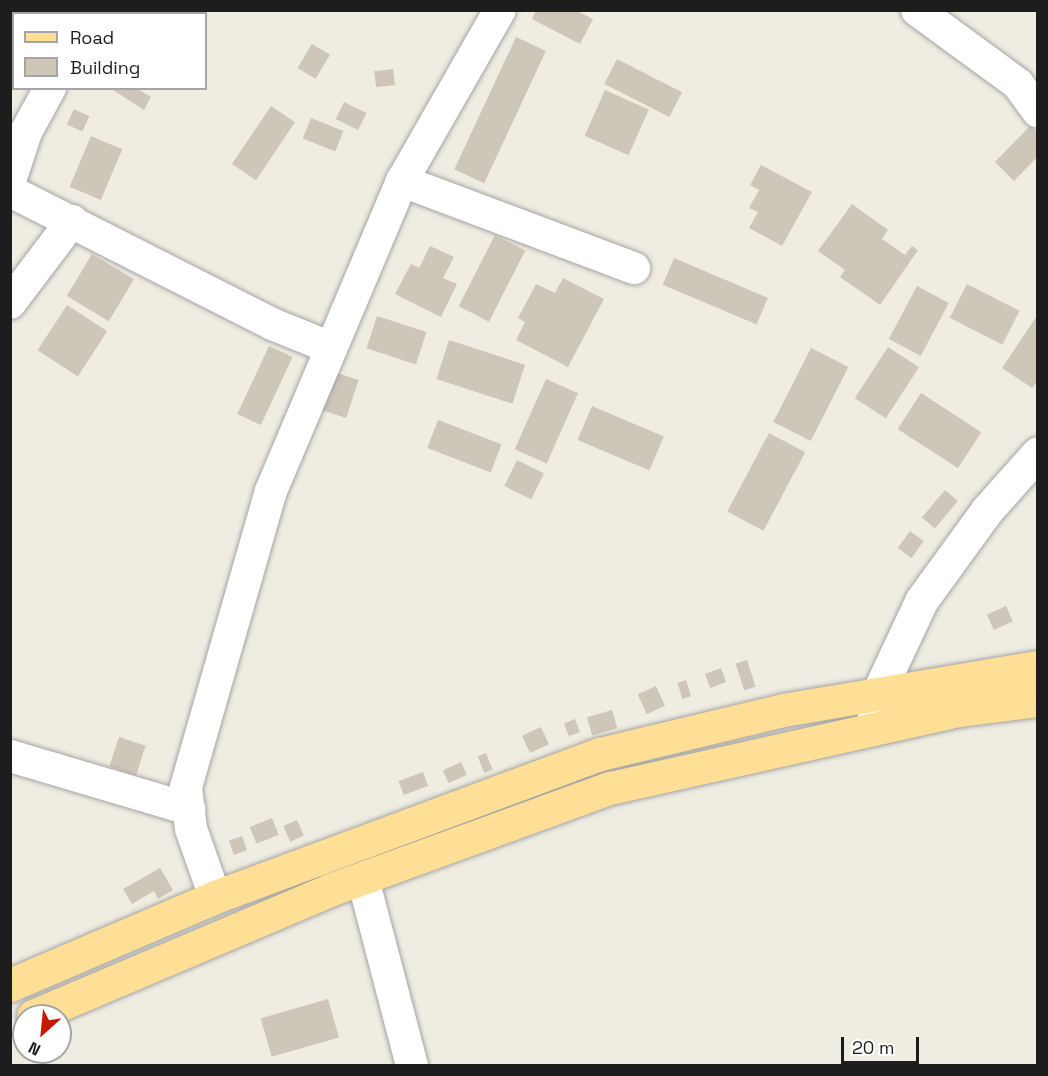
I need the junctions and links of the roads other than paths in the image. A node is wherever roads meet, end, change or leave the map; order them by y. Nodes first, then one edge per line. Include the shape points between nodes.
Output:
1 (500, 10) edge
2 (937, 16) edge
3 (49, 90) edge
4 (1038, 112) edge
5 (10, 181) edge
6 (402, 181) junction
7 (10, 191) edge
8 (72, 221) junction
9 (634, 268) dead end
10 (10, 303) edge
11 (329, 347) junction
12 (1038, 453) edge
13 (1038, 667) edge
14 (878, 693) junction
15 (1038, 700) edge
16 (872, 729) junction
17 (10, 756) edge
18 (189, 809) junction
19 (363, 879) junction
20 (215, 897) junction
21 (10, 985) edge
22 (62, 1004) edge
23 (412, 1065) edge

1 - 6 street
2 - 4 street via 1018,84
3 - 5 street via 26,132
6 - 9 street
6 - 11 street
7 - 8 street
8 - 10 street
8 - 11 street via 272,324
11 - 18 street via 271,491 186,787
12 - 14 street via 987,510 921,601
13 - 14 main road
14 - 16 street
14 - 20 main road via 783,710 600,754
15 - 16 main road
16 - 19 main road via 610,788
17 - 18 street
18 - 20 street
19 - 22 main road
19 - 23 street
20 - 21 main road

